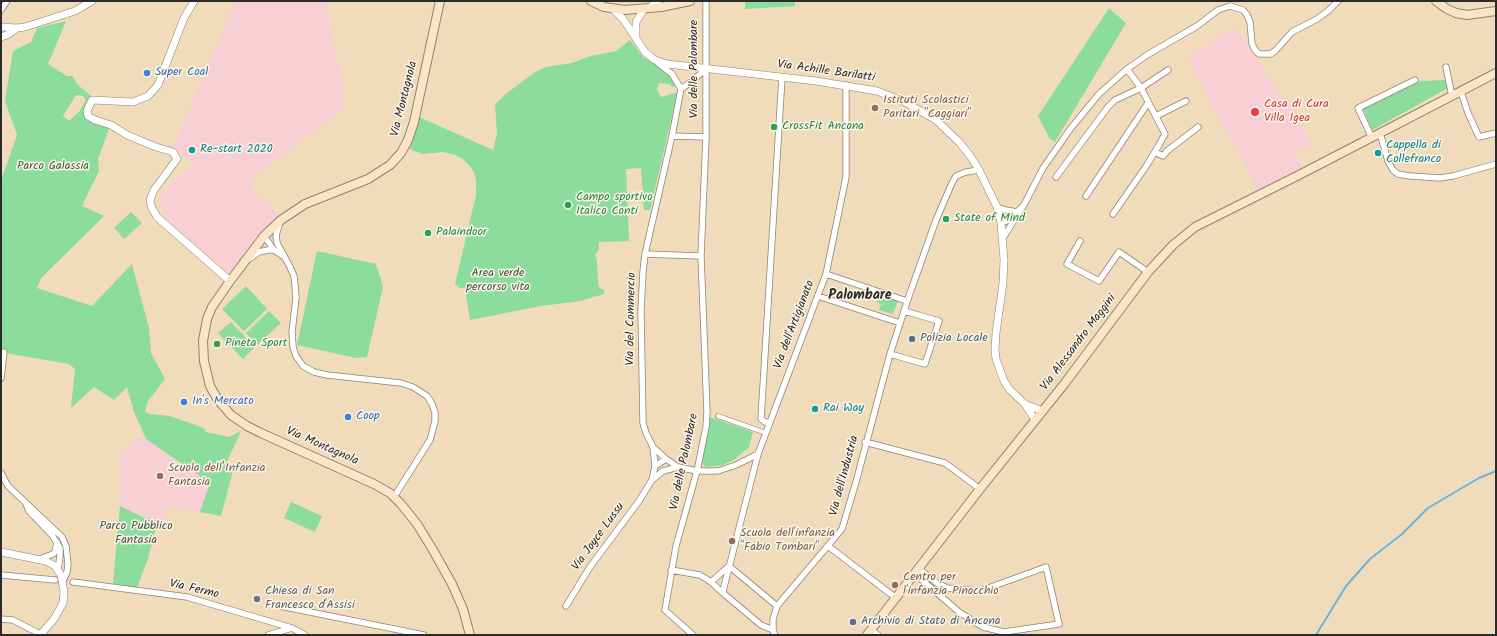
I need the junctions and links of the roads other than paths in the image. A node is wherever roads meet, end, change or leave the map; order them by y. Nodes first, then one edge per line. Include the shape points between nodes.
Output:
1 (7, 1) edge
2 (92, 1) edge
3 (194, 1) edge
4 (440, 1) edge
5 (591, 1) edge
6 (658, 1) edge
7 (690, 1) edge
8 (706, 1) edge
9 (1338, 1) edge
10 (1436, 1) edge
11 (646, 8) junction
12 (613, 9) junction
13 (1, 10) edge
14 (1496, 10) edge
15 (1, 27) edge
16 (17, 28) junction
17 (636, 36) junction
18 (1, 38) edge
19 (655, 60) junction
20 (1446, 66) dead end
21 (707, 68) junction
22 (1127, 69) junction
23 (1168, 70) dead end
24 (1496, 73) edge
25 (782, 77) junction
26 (1415, 80) dead end
27 (707, 81) junction
28 (691, 82) junction
29 (846, 85) junction
30 (1141, 88) junction
31 (681, 89) junction
32 (1461, 92) junction
33 (1452, 96) junction
34 (1186, 101) dead end
35 (1148, 103) junction
36 (1156, 116) junction
37 (1198, 128) dead end
38 (1380, 133) junction
39 (1496, 133) edge
40 (672, 136) junction
41 (706, 137) junction
42 (1372, 138) junction
43 (1159, 146) junction
44 (1167, 151) junction
45 (1154, 152) junction
46 (1496, 164) edge
47 (979, 170) junction
48 (1056, 177) dead end
49 (1086, 196) dead end
50 (997, 207) junction
51 (1018, 212) junction
52 (1113, 214) dead end
53 (281, 220) junction
54 (1001, 223) junction
55 (264, 236) junction
56 (1003, 238) junction
57 (1080, 241) dead end
58 (277, 243) junction
59 (274, 250) junction
60 (645, 254) junction
61 (283, 256) junction
62 (701, 256) junction
63 (245, 261) junction
64 (1148, 272) junction
65 (826, 274) junction
66 (230, 281) junction
67 (818, 296) junction
68 (907, 301) junction
69 (904, 311) junction
70 (900, 323) junction
71 (4, 352) dead end
72 (890, 354) junction
73 (1, 378) edge
74 (1025, 404) junction
75 (1042, 411) junction
76 (718, 416) dead end
77 (1035, 420) junction
78 (770, 422) junction
79 (766, 433) junction
80 (865, 442) junction
81 (653, 447) junction
82 (758, 454) junction
83 (666, 459) junction
84 (655, 466) junction
85 (678, 467) junction
86 (663, 471) junction
87 (697, 471) junction
88 (1, 473) edge
89 (652, 480) junction
90 (980, 489) junction
91 (394, 497) junction
92 (25, 502) junction
93 (57, 542) junction
94 (828, 546) junction
95 (1, 552) edge
96 (67, 553) junction
97 (39, 559) junction
98 (729, 566) junction
99 (58, 570) junction
100 (671, 570) junction
101 (917, 571) junction
102 (1, 575) edge
103 (55, 580) dead end
104 (63, 581) junction
105 (73, 582) dead end
106 (710, 582) junction
107 (947, 588) junction
108 (723, 593) junction
109 (941, 596) junction
110 (896, 598) junction
111 (280, 606) dead end
112 (566, 606) dead end
113 (778, 606) junction
114 (1, 619) edge
115 (292, 628) junction
116 (774, 632) edge
117 (872, 633) edge
118 (41, 635) edge
119 (268, 635) edge
120 (305, 635) edge
121 (424, 635) edge
122 (470, 635) edge
123 (693, 635) edge

1 - 13 street
2 - 16 street via 75,11
3 - 66 street via 184,18 158,86 148,96 133,102 92,100 87,111 88,116 94,120 111,124 127,135 173,152 177,159 154,190 150,200 151,206 157,217
4 - 53 main road, Via Montagnola via 414,122 401,153 390,165 368,179 305,204
5 - 12 main road
6 - 11 street
7 - 11 main road
8 - 21 street, Via delle Palombare
9 - 22 street via 1317,19 1292,32 1271,54 1259,54 1252,44 1248,15 1243,10 1230,6 1218,10 1197,26
10 - 14 main road via 1447,9 1467,15
11 - 12 main road
11 - 17 street via 636,22
12 - 17 street
15 - 16 street
15 - 18 street
16 - 18 street
17 - 19 street via 645,52
19 - 21 street, Via Achille Barilatti via 667,64
19 - 31 street via 672,74
20 - 33 street
21 - 25 street, Via Achille Barilatti
21 - 27 street, Via delle Palombare
21 - 28 street
22 - 30 street
22 - 51 street via 1099,94 1071,128 1043,168
23 - 30 street
24 - 32 main road, Via Alessandro Maggini
25 - 29 street, Via Achille Barilatti
25 - 78 street via 760,419
26 - 42 street via 1358,108
27 - 28 street
27 - 41 street, Via delle Palombare
28 - 31 street
29 - 47 street, Via Achille Barilatti via 893,96 918,108 936,120 959,142
29 - 65 street, Via dell'Artigianato via 846,177
30 - 35 street
30 - 48 street via 1108,106
31 - 40 street, Via del Commercio
32 - 33 main road, Via Alessandro Maggini
32 - 39 street via 1479,137
33 - 38 main road, Via Alessandro Maggini
34 - 36 street
35 - 36 street
35 - 49 street
36 - 43 street via 1165,134
37 - 44 street
38 - 42 main road, Via Alessandro Maggini
38 - 46 street via 1388,161 1398,174 1440,178
40 - 41 street
40 - 60 street, Via del Commercio
41 - 62 street, Via delle Palombare
42 - 64 main road, Via Alessandro Maggini via 1195,227 1173,245
43 - 44 street
43 - 45 street
44 - 45 street via 1163,156
45 - 52 street
47 - 50 street, Via Achille Barilatti
47 - 68 street, Via dell'Industria via 956,176 952,183
50 - 51 street
50 - 54 street, Via Achille Barilatti
51 - 54 street via 1007,216
51 - 56 street
53 - 55 main road, Via Montagnola
53 - 58 street via 276,236
54 - 56 street, Via Achille Barilatti
55 - 58 street
55 - 59 street
55 - 63 main road, Via Montagnola
56 - 74 street, Via Achille Barilatti via 1003,283 996,359 1004,381
57 - 64 street via 1067,264 1099,281 1119,252
58 - 61 street
59 - 61 street
59 - 63 street via 260,252
60 - 62 street
60 - 81 street, Via del Commercio via 641,310 642,403 643,423
61 - 91 street via 294,276 296,298 293,347 303,366 327,375 401,383 414,387 427,396 432,404 435,421 430,440
62 - 87 street, Via delle Palombare via 707,412
63 - 66 main road, Via Montagnola
64 - 75 main road, Via Alessandro Maggini
65 - 67 street, Via dell'Artigianato
65 - 68 street
66 - 91 main road, Via Montagnola via 210,313 204,329 206,374 218,400 231,415 247,426 369,481
67 - 70 street
67 - 78 street, Via dell'Artigianato
68 - 69 street, Via dell'Industria
69 - 70 street, Via dell'Industria
69 - 72 street via 939,321 925,364
70 - 72 street, Via dell'Industria
71 - 73 street
72 - 80 street, Via dell'Industria
74 - 75 street, Via Achille Barilatti
74 - 77 street, Via Achille Barilatti
75 - 77 main road, Via Alessandro Maggini
76 - 79 street
77 - 90 main road, Via Alessandro Maggini
78 - 79 street, Via dell'Artigianato
79 - 82 street, Via dell'Artigianato
80 - 90 street via 945,463
80 - 94 street, Via dell'Industria via 842,529
81 - 83 street, Via del Commercio
81 - 84 street, Via Joyce Lussu
82 - 87 street, Via del Commercio via 724,470
82 - 98 street, Via dell'Artigianato
83 - 84 street
83 - 85 street, Via del Commercio
83 - 86 street
84 - 89 street, Via Joyce Lussu
85 - 86 street, Via Joyce Lussu
85 - 87 street, Via del Commercio
86 - 89 street, Via Joyce Lussu
87 - 100 street, Via delle Palombare
88 - 92 street via 8,486
89 - 112 street, Via Joyce Lussu via 590,567
90 - 101 main road, Via Alessandro Maggini
91 - 122 main road, Via Montagnola via 417,524 447,574 463,609
92 - 93 street via 29,511
92 - 96 street via 62,537
93 - 97 street via 53,554
93 - 99 street via 60,548
94 - 110 street
94 - 113 street, Via dell'Industria
95 - 97 street
96 - 99 street via 63,568
96 - 104 street via 68,572
97 - 99 street
98 - 106 street
98 - 108 street, Via dell'Artigianato
98 - 113 street
99 - 104 street
100 - 106 street via 700,575
100 - 123 street, Via delle Palombare via 665,610
101 - 107 street
101 - 109 street
101 - 110 main road, Via Alessandro Maggini
102 - 103 street
104 - 118 street via 64,598 61,609
105 - 115 street, Via Fermo via 186,597
106 - 108 street
107 - 109 street
107 - 109 street via 980,591 1046,567 1059,624 1004,632 983,626 959,612
108 - 116 street via 761,625
110 - 117 main road, Via Alessandro Maggini
111 - 121 street
113 - 116 street via 773,619
114 - 118 street via 13,620
115 - 119 street
115 - 120 street, Via Fermo

